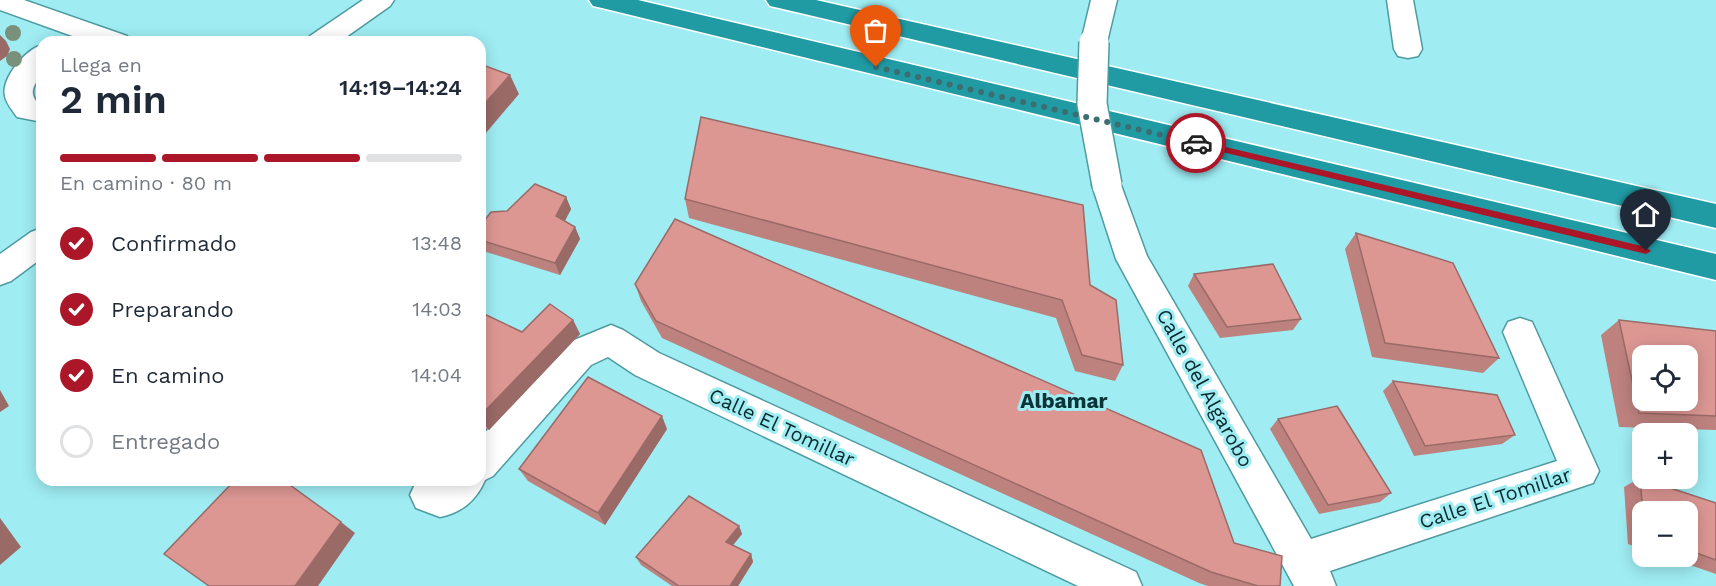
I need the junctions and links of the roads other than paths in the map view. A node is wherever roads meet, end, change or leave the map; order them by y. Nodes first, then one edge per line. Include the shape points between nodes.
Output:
1 (602, 0) edge
2 (778, 0) edge
3 (1104, 0) edge
4 (1400, 0) edge
5 (0, 1) edge
6 (373, 5) edge
7 (66, 35) edge
8 (329, 36) edge
9 (1408, 49) dead end
10 (36, 61) edge
11 (36, 111) edge
12 (1716, 216) edge
13 (36, 246) edge
14 (1716, 267) edge
15 (0, 272) edge
16 (1520, 332) dead end
17 (486, 457) edge
18 (459, 486) edge
19 (429, 495) dead end
20 (1309, 574) edge
21 (1122, 586) edge

1 - 14 highway
2 - 12 highway
3 - 20 street, Calle del Algarobo, bridge via 1094,42 1092,104 1107,185 1132,259
4 - 9 street
5 - 7 street
6 - 8 street
10 - 11 street via 19,81 19,97 27,110
13 - 15 street
16 - 20 street, Calle El Tomillar via 1580,471
17 - 21 street, Calle El Tomillar via 579,354 611,340 647,364
18 - 19 street via 448,498

